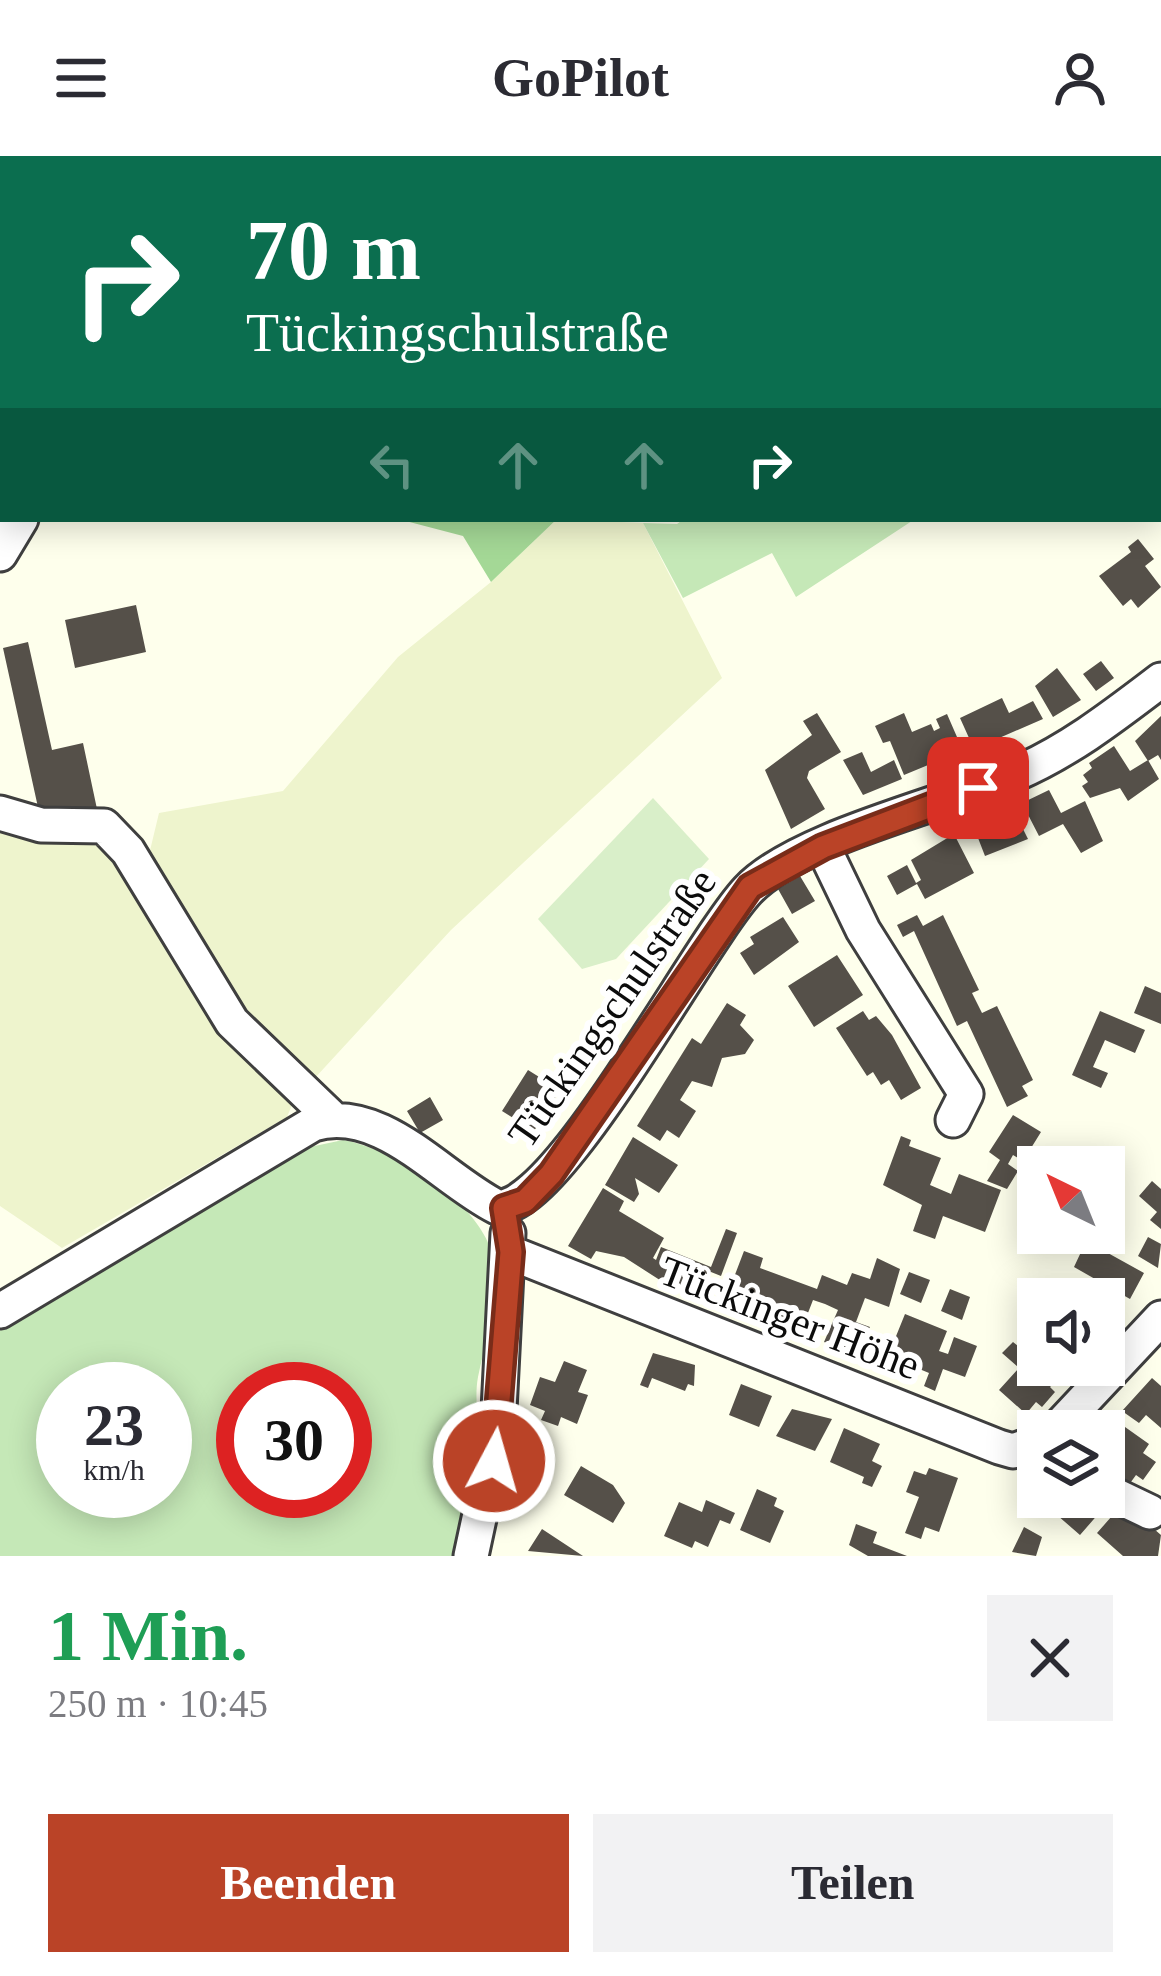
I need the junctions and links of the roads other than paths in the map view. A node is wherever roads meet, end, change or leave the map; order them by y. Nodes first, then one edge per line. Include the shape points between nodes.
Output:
1 (19, 522) edge
2 (0, 554) edge
3 (1161, 680) edge
4 (0, 813) edge
5 (823, 847) junction
6 (332, 1118) junction
7 (952, 1120) dead end
8 (504, 1208) junction
9 (511, 1252) junction
10 (0, 1311) edge
11 (1161, 1318) edge
12 (1075, 1410) edge
13 (1017, 1450) edge
14 (1125, 1500) edge
15 (1150, 1512) dead end
16 (471, 1556) edge

1 - 2 street
3 - 5 street, Tückingschulstraße via 1016,774
4 - 6 street, Tückingschulstraße via 41,826 104,826 128,851 232,1022
5 - 7 street via 863,930 966,1094
5 - 8 street, Tückingschulstraße via 750,887 551,1174 525,1201
6 - 8 street, Tückingschulstraße via 401,1143
6 - 10 street
8 - 9 street
9 - 13 street, Tückinger Höhe
9 - 16 street via 498,1430
11 - 12 street
14 - 15 street

